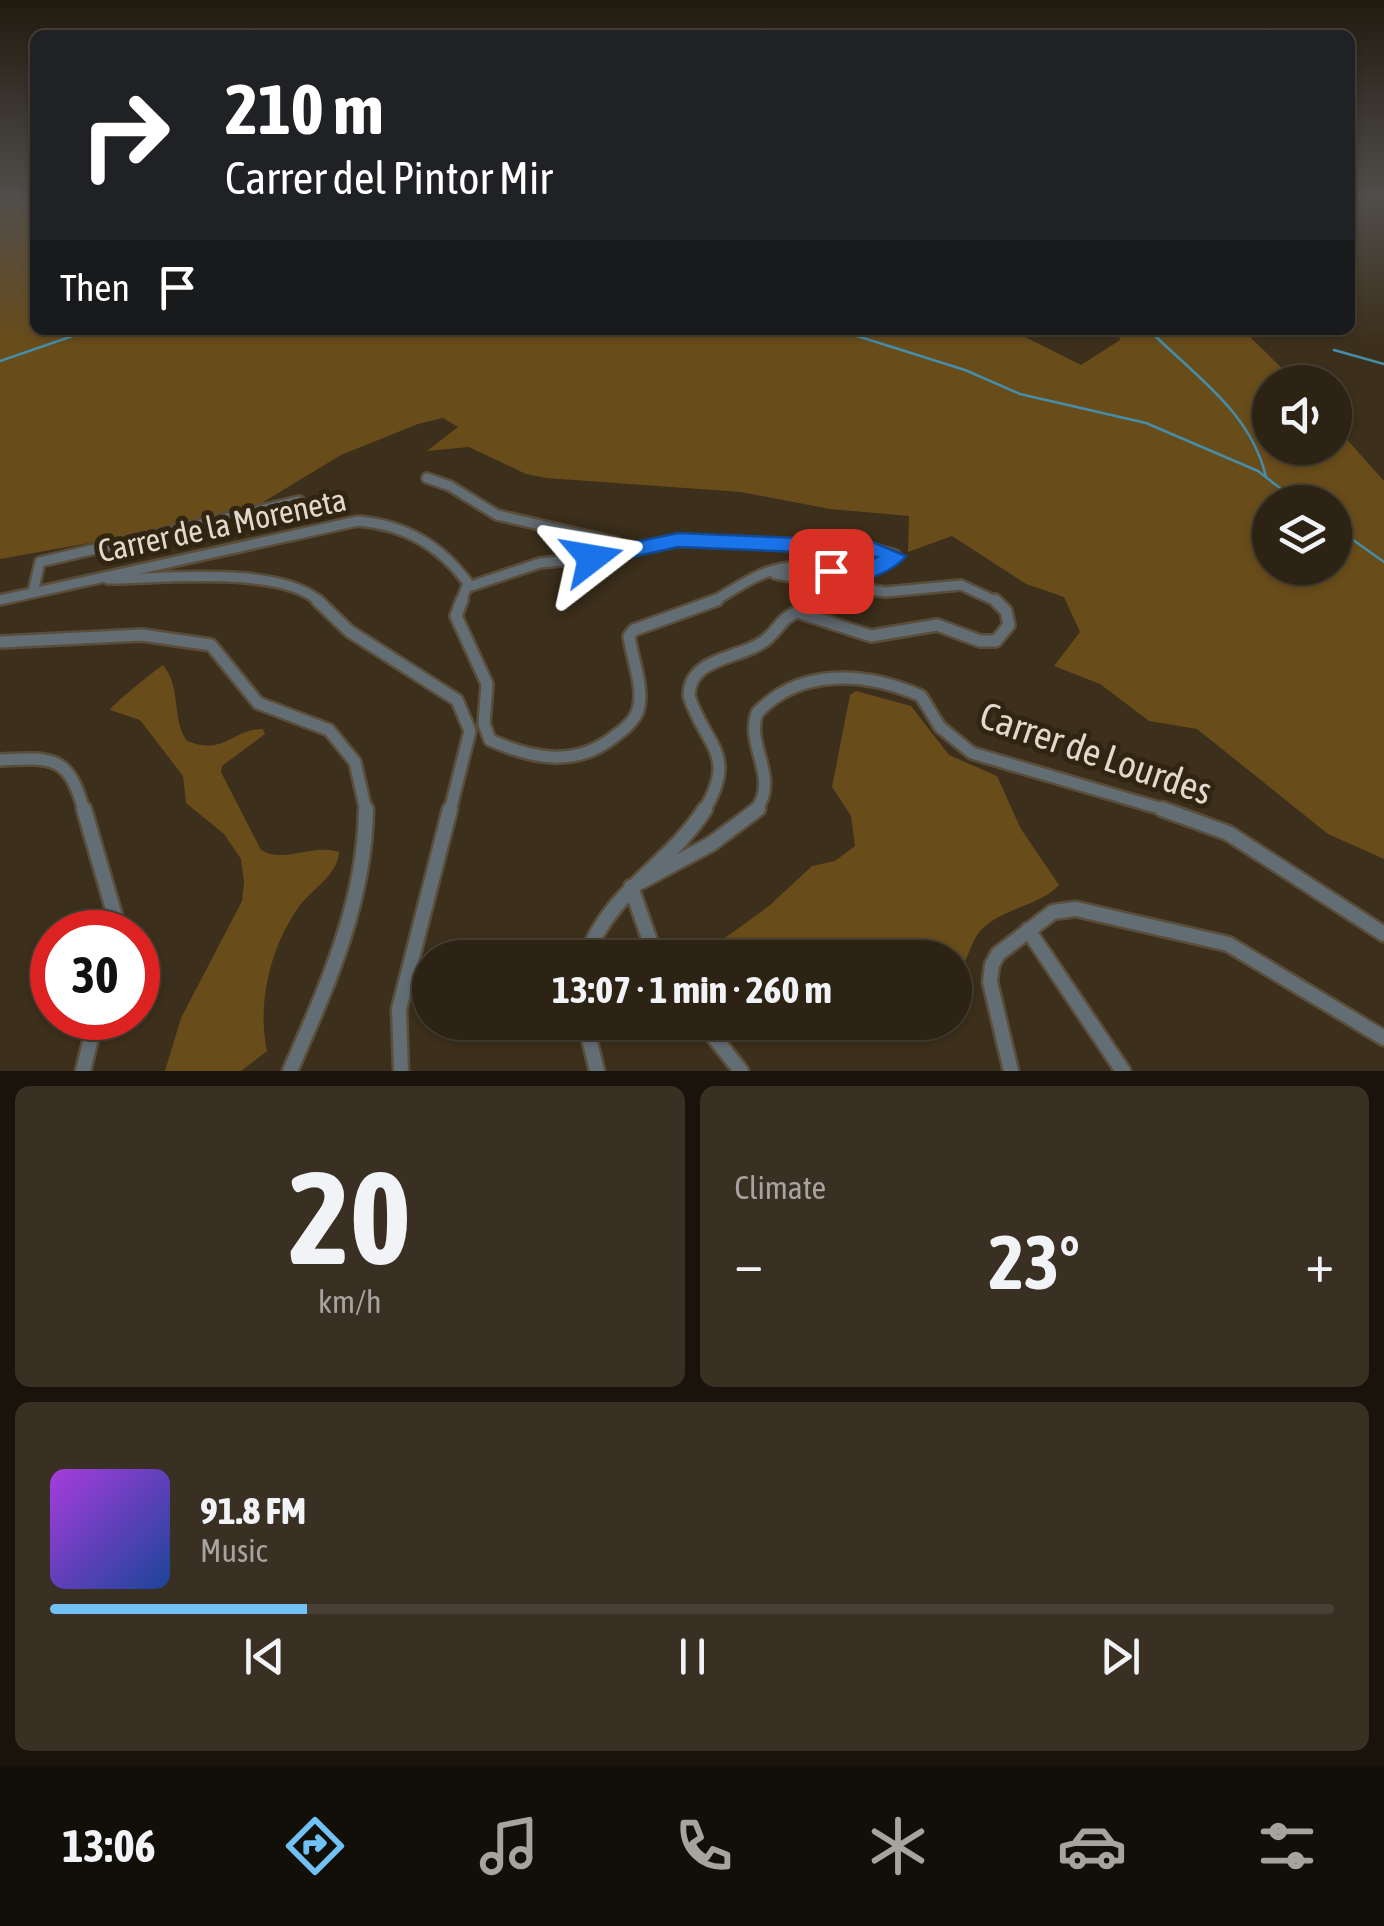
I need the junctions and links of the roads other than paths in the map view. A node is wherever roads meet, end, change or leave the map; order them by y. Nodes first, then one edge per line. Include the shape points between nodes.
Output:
1 (427, 478) dead end
2 (299, 501) dead end
3 (628, 550) junction
4 (763, 574) junction
5 (95, 578) junction
6 (468, 587) junction
7 (34, 592) junction
8 (0, 600) edge
9 (0, 642) edge
10 (485, 732) junction
11 (469, 735) junction
12 (0, 760) edge
13 (631, 887) junction
14 (113, 910) edge
15 (1028, 930) junction
16 (1384, 934) edge
17 (590, 940) edge
18 (650, 940) edge
19 (1384, 1038) edge
20 (91, 1040) edge
21 (589, 1040) edge
22 (716, 1040) edge
23 (83, 1071) edge
24 (290, 1071) edge
25 (401, 1071) edge
26 (597, 1071) edge
27 (741, 1071) edge
28 (1011, 1071) edge
29 (1123, 1071) edge

1 - 3 street via 497,515
2 - 7 street via 40,562
3 - 4 street via 710,540 870,548 895,556 872,572 797,567
3 - 6 street via 540,563
4 - 10 street via 709,606 634,630 629,636 639,707 626,728 592,754 549,760 499,744
4 - 13 street via 868,592 962,584 1008,612 1009,626 996,641 936,624 871,636 797,612 781,619 767,639 706,664 692,677 689,696 720,758 719,780 692,824
5 - 6 street, Carrer de la Moreneta via 362,519 388,522 430,543
5 - 7 street, Carrer de la Moreneta
5 - 11 street via 293,585 348,630 457,700
6 - 10 street via 456,616 487,684
7 - 8 street, Carrer de la Moreneta
9 - 24 street via 76,636 210,644 257,703 327,728 342,744 365,798 362,878
10 - 11 street
11 - 25 street via 399,1009
12 - 14 street via 48,759 74,775
13 - 16 street, Carrer de Lourdes via 758,809 765,796 754,717 772,699 840,673 920,696 940,727 982,758 1228,833
13 - 17 street
13 - 18 street
15 - 19 street via 1053,912 1076,910 1198,934 1228,944
15 - 28 street via 992,965
15 - 29 street
20 - 23 street
21 - 26 street
22 - 27 street

